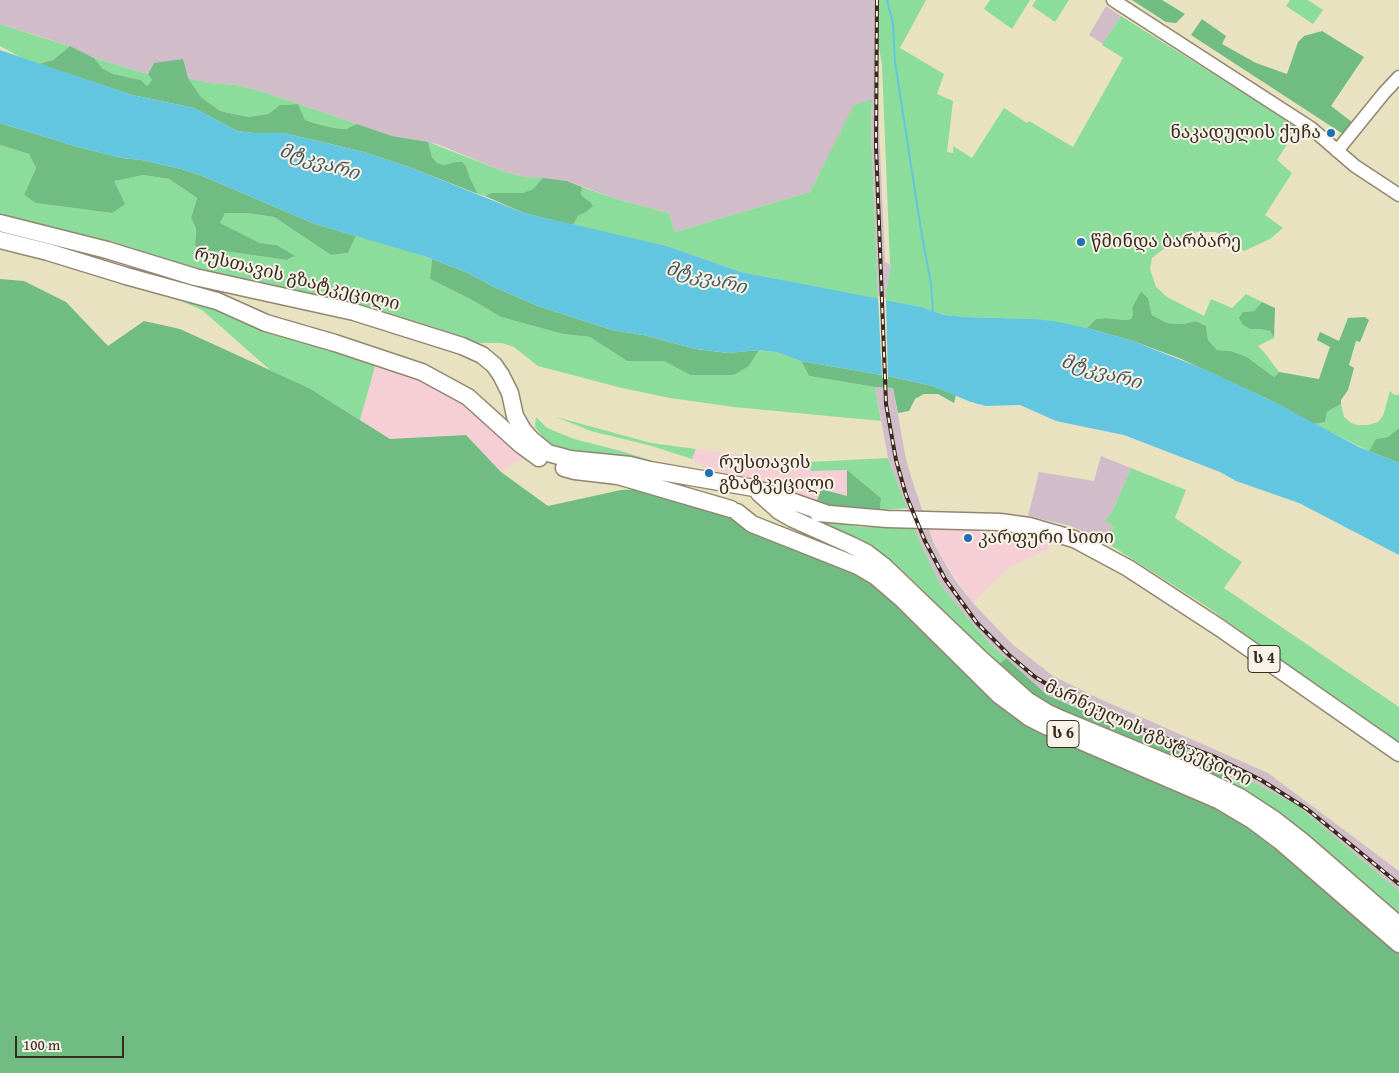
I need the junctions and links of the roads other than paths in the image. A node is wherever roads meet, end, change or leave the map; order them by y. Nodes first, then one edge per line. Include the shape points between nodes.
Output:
1 (1114, 0) edge
2 (1399, 77) edge
3 (1337, 151) junction
4 (1399, 195) edge
5 (0, 223) edge
6 (0, 240) edge
7 (750, 490) junction
8 (736, 510) junction
9 (779, 511) junction
10 (828, 514) junction
11 (1399, 754) edge
12 (1399, 926) edge
13 (1399, 944) edge

1 - 3 street via 1311,128
2 - 3 street
3 - 4 street
5 - 7 highway, რუსთავის გზატკეცილი via 196,277 354,312 462,346 494,365 510,393 515,416 523,430 548,452 570,459 630,464
6 - 8 highway, რუსთავის გზატკეცილი via 217,301 266,323 422,372 468,397 543,462 575,471 618,476
7 - 8 highway via 760,502 759,507
7 - 8 highway via 731,488 727,492 725,501
7 - 9 highway, მარნეულის გზატკეცილი / ს 6
7 - 10 highway, რუსთავის გზატკეცილი / ს 4
8 - 9 highway, რუსთავის გზატკეცილი / ს 4
8 - 13 highway, მარნეულის გზატკეცილი / ს 6 via 752,524 858,566 875,576 999,695 1030,718 1205,794 1252,820 1287,846
9 - 10 highway, რუსთავის გზატკეცილი / ს 4
9 - 12 highway, მარნეულის გზატკეცილი / ს 6 via 867,553 1027,700 1060,719 1184,770 1240,797 1275,820
10 - 11 highway, რუსთავის გზატკეცილი / ს 4 via 1000,522 1029,526 1074,539 1128,568 1211,622

